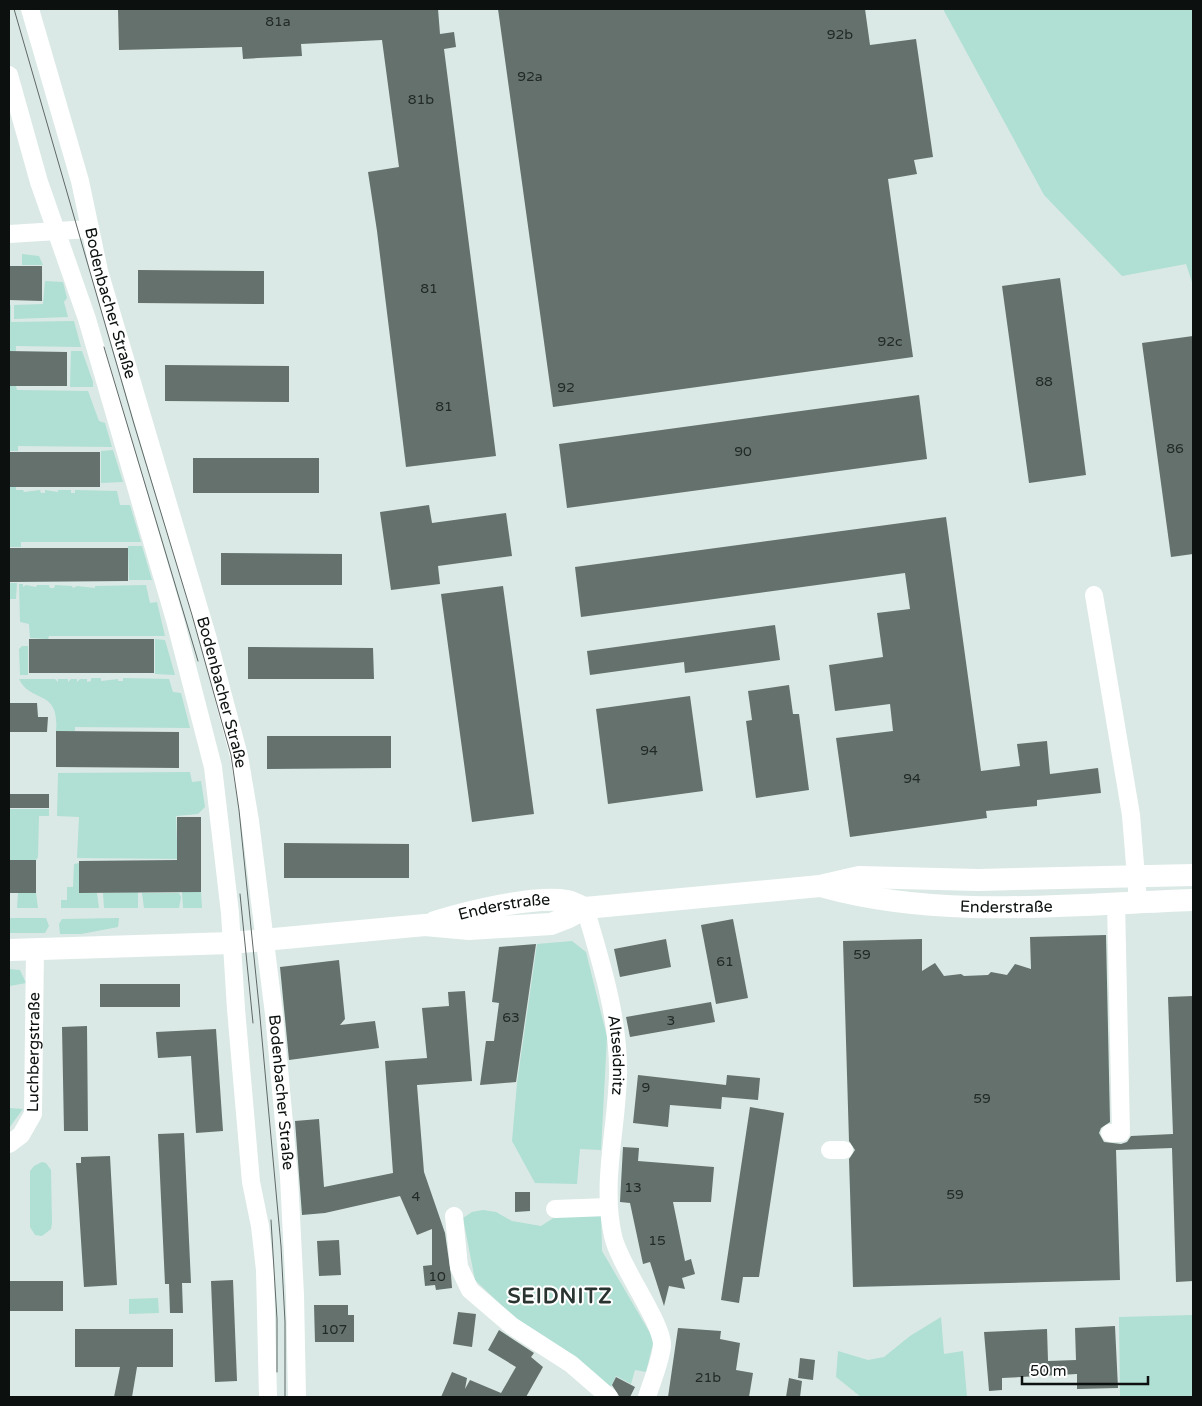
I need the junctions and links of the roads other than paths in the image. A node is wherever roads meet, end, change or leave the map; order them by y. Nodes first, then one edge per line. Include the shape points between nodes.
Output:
1 (30, 9) edge
2 (9, 75) edge
3 (90, 229) junction
4 (55, 232) junction
5 (9, 234) edge
6 (1094, 594) dead end
7 (1193, 875) edge
8 (1136, 876) junction
9 (820, 886) junction
10 (1193, 900) edge
11 (1127, 902) junction
12 (585, 908) junction
13 (264, 940) junction
14 (232, 943) junction
15 (9, 950) edge
16 (35, 950) junction
17 (1110, 1133) dead end
18 (9, 1144) edge
19 (608, 1207) junction
20 (555, 1208) dead end
21 (454, 1216) dead end
22 (268, 1397) edge
23 (297, 1397) edge
24 (608, 1397) edge
25 (648, 1397) edge

1 - 3 street, Bodenbacher Straße via 80,180
2 - 4 street, Bodenbacher Straße
3 - 4 street
3 - 13 street, Bodenbacher Straße via 99,271 234,732 250,821
4 - 5 street
4 - 14 street, Bodenbacher Straße via 84,309 172,612 213,767
6 - 8 street via 1131,815
7 - 8 main road, Enderstraße
8 - 9 main road, Enderstraße via 978,880 859,877
8 - 11 street
9 - 11 main road, Enderstraße via 858,896 980,908
9 - 12 main road, Enderstraße
10 - 11 main road, Enderstraße
11 - 17 street via 1121,1133
12 - 13 main road, Enderstraße via 568,901 549,900 467,911 425,925
12 - 19 street, Altseidnitz via 616,1034 618,1074
13 - 14 main road, Enderstraße
13 - 23 street, Bodenbacher Straße via 289,1177
14 - 16 main road, Enderstraße
14 - 22 street, Bodenbacher Straße via 251,1182 265,1270
15 - 16 main road, Enderstraße
16 - 18 street, Luchbergstraße via 34,1114 26,1128
19 - 20 street
19 - 25 street, Altseidnitz via 613,1238 624,1267 657,1325 662,1344
21 - 24 street via 459,1266 470,1290 512,1326 570,1364

